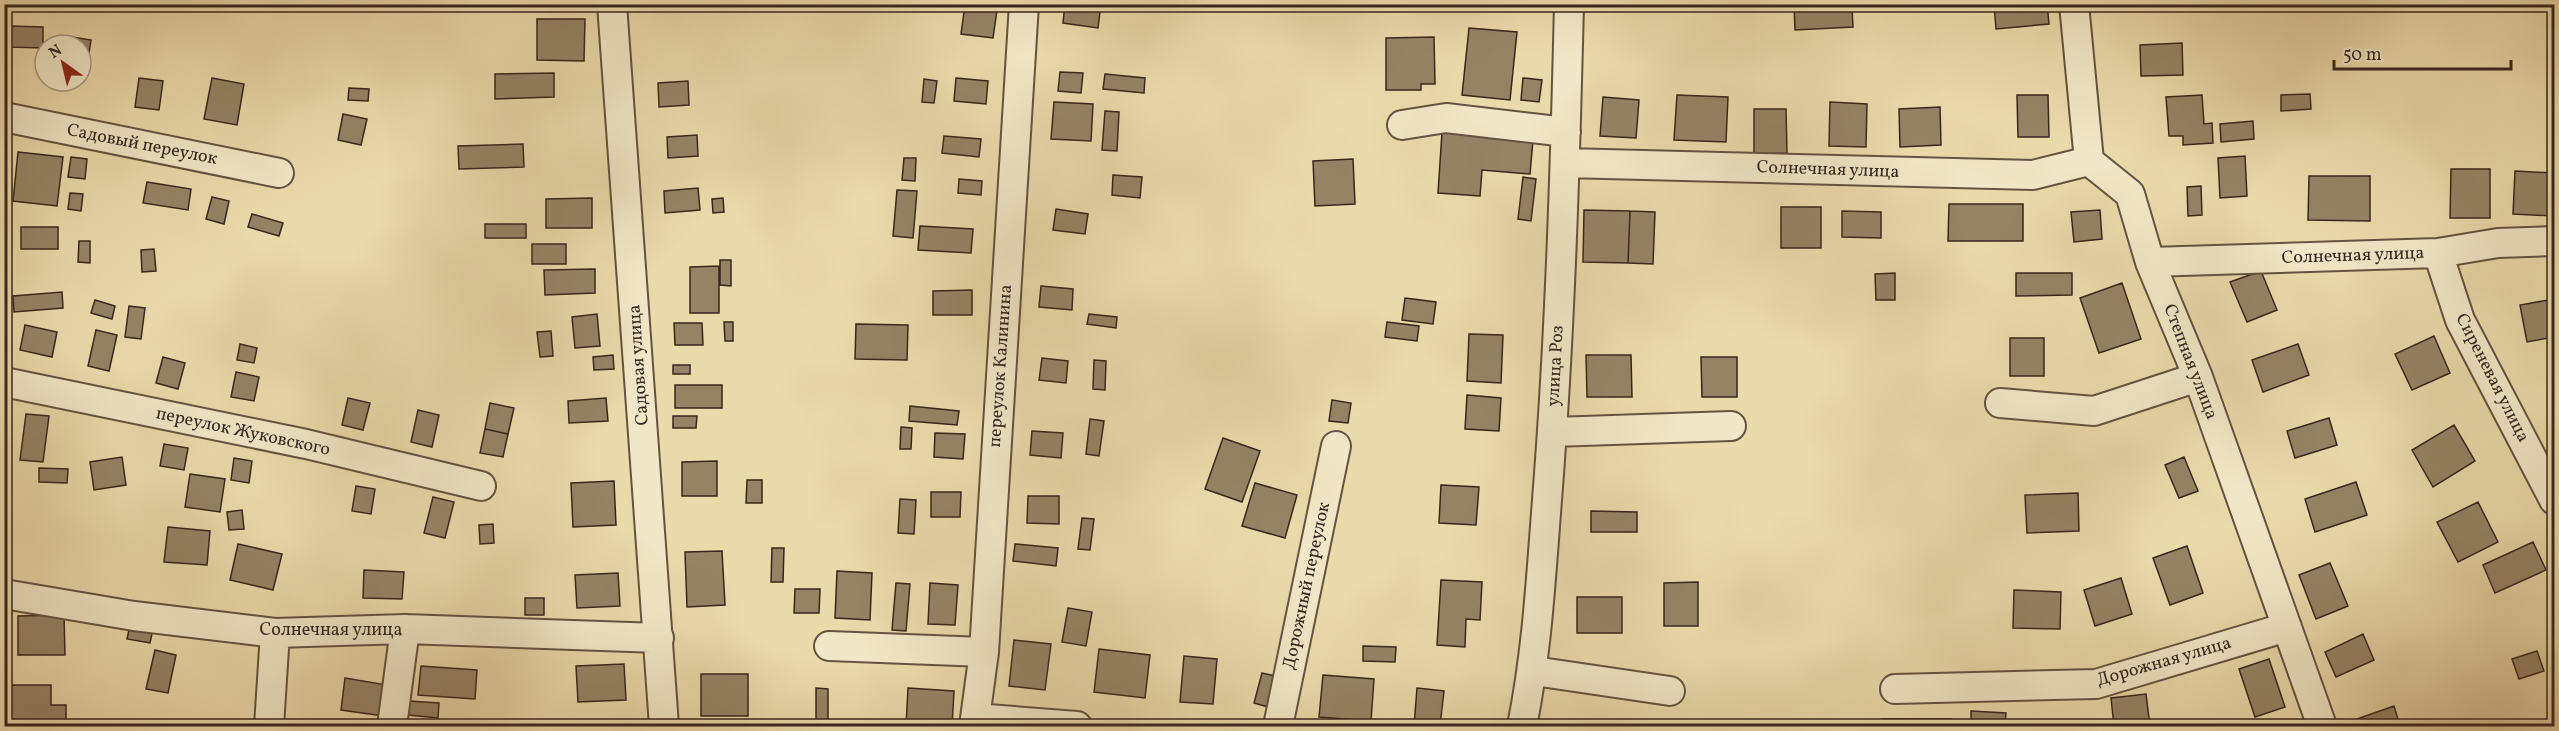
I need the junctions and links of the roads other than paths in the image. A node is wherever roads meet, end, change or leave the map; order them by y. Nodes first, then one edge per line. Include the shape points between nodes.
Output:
1 (612, 4) edge
2 (1024, 4) edge
3 (1569, 4) edge
4 (2074, 4) edge
5 (4, 117) edge
6 (1402, 125) dead end
7 (1566, 132) junction
8 (2089, 162) junction
9 (1566, 163) junction
10 (279, 173) dead end
11 (2554, 241) edge
12 (2438, 253) junction
13 (2150, 262) junction
14 (2198, 377) junction
15 (4, 382) edge
16 (2000, 403) dead end
17 (1731, 426) dead end
18 (1553, 432) junction
19 (1336, 446) dead end
20 (481, 486) dead end
21 (2554, 500) edge
22 (4, 594) edge
23 (2287, 627) junction
24 (405, 629) junction
25 (275, 633) junction
26 (659, 638) junction
27 (829, 646) dead end
28 (984, 652) junction
29 (1534, 671) junction
30 (1895, 689) dead end
31 (1670, 691) dead end
32 (975, 722) edge
33 (269, 726) edge
34 (392, 726) edge
35 (664, 726) edge
36 (1077, 726) edge
37 (1278, 726) edge
38 (1522, 726) edge
39 (2322, 726) edge

1 - 26 street, Садовая улица
2 - 28 street, переулок Калинина
3 - 7 street, улица Роз
4 - 8 street
5 - 10 street, Садовый переулок
6 - 7 street via 1446,118
7 - 9 street, улица Роз
8 - 9 street, Солнечная улица via 2033,175
8 - 13 street, Степная улица via 2130,194
9 - 18 street, улица Роз
11 - 12 street, Солнечная улица via 2498,243
12 - 13 street, Солнечная улица
12 - 21 street, Сиреневая улица via 2460,320
13 - 14 street, Степная улица
14 - 16 street via 2094,411
14 - 23 street, Степная улица
15 - 20 street, переулок Жуковского via 306,444
17 - 18 street
18 - 29 street, улица Роз
19 - 37 street, Дорожный переулок
22 - 25 street, Солнечная улица via 134,616
23 - 30 street, Дорожная улица via 2096,684
23 - 39 street, Степная улица
24 - 25 street, Солнечная улица
24 - 26 street, Солнечная улица
24 - 34 street
25 - 33 street
26 - 35 street, Садовая улица
27 - 28 street
28 - 32 street, переулок Калинина
29 - 31 street
29 - 38 street, улица Роз
32 - 36 street

